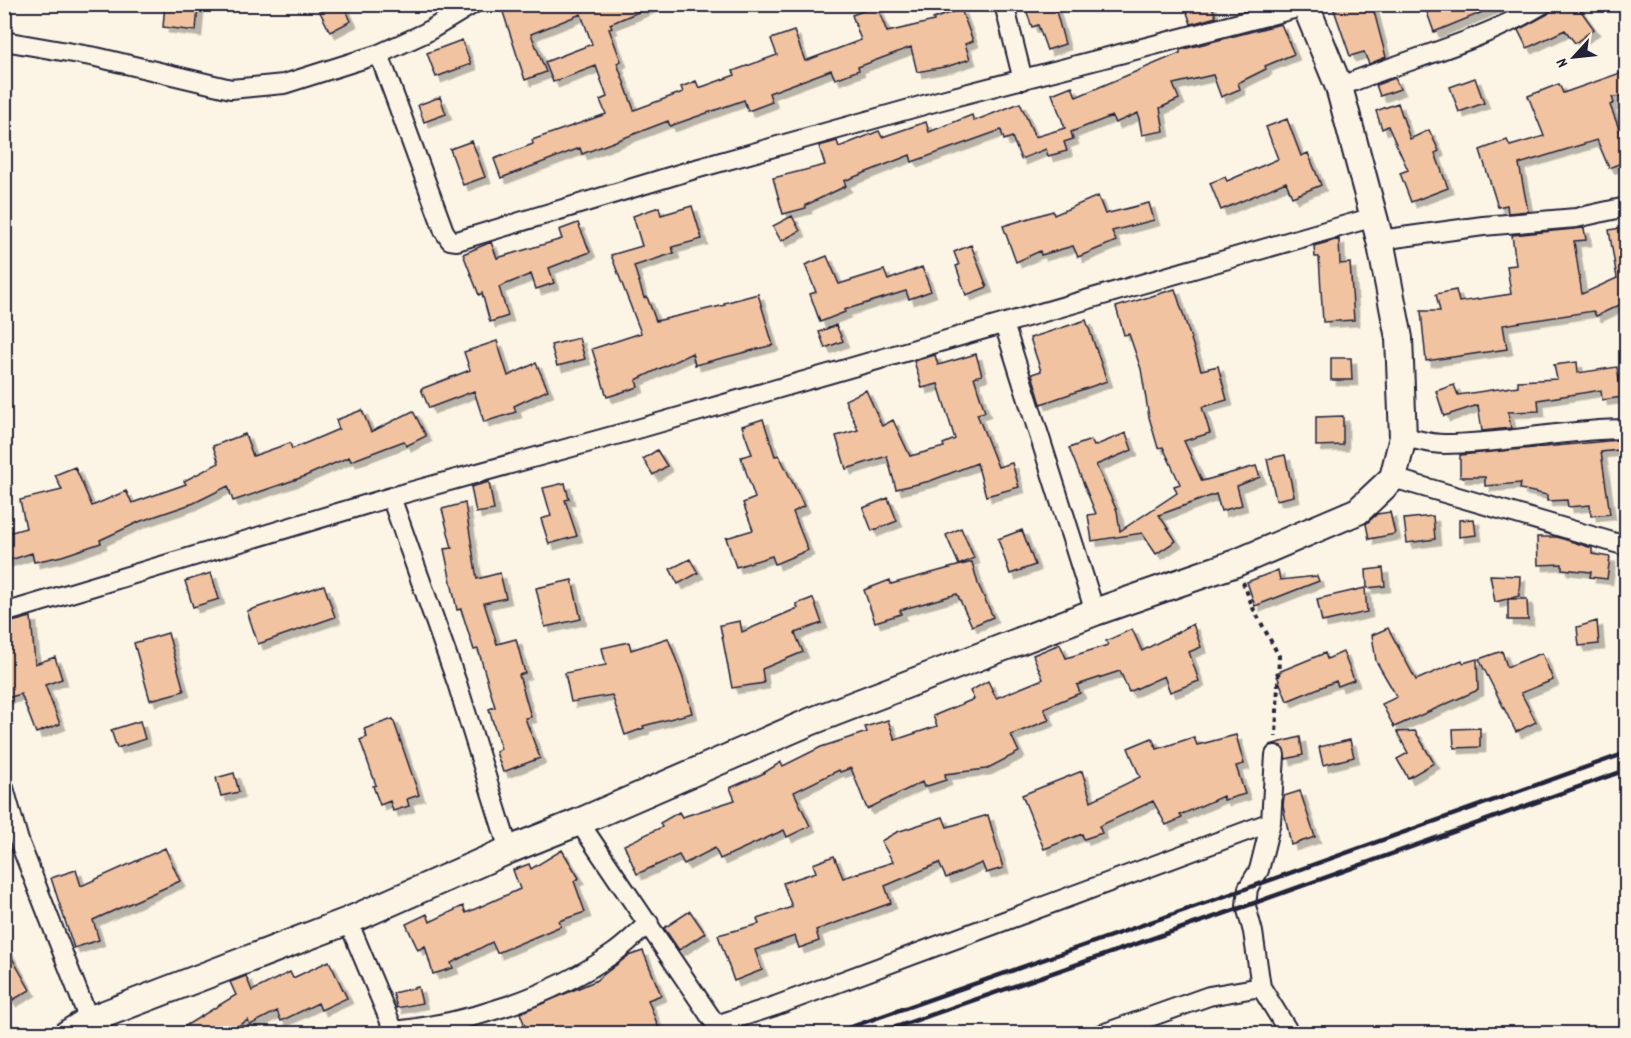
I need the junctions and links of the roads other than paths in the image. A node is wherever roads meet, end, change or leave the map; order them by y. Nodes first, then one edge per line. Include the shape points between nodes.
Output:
1 (473, 4) edge
2 (1004, 4) edge
3 (1543, 4) edge
4 (1305, 5) edge
5 (4, 42) edge
6 (379, 54) junction
7 (1023, 80) junction
8 (1339, 87) junction
9 (1626, 207) edge
10 (1377, 229) junction
11 (1004, 324) junction
12 (1626, 429) edge
13 (1403, 437) junction
14 (1393, 478) junction
15 (391, 497) junction
16 (1626, 546) edge
17 (1095, 612) junction
18 (4, 613) edge
19 (1275, 756) road end
20 (4, 788) edge
21 (579, 822) junction
22 (1271, 822) junction
23 (12, 843) edge
24 (509, 850) junction
25 (348, 921) junction
26 (649, 923) junction
27 (1261, 987) junction
28 (89, 1020) junction
29 (718, 1029) edge
30 (395, 1032) edge
31 (67, 1034) edge
32 (1102, 1034) edge
33 (1290, 1034) edge

1 - 6 street via 426,33
2 - 7 street
3 - 8 street via 1475,40
4 - 7 street
4 - 8 street
5 - 6 street via 96,57 231,89 284,84
6 - 7 street via 444,231 450,240 457,241 692,170
8 - 10 street
9 - 10 street via 1576,218
10 - 11 street
10 - 13 street via 1399,338
11 - 15 street
11 - 17 street
12 - 13 street via 1592,429 1478,443 1441,444
13 - 14 street
14 - 16 street
14 - 17 street via 1358,511 1236,563
15 - 18 street
15 - 24 street via 457,683
17 - 21 street via 812,721
19 - 22 street
20 - 23 street
21 - 24 street
21 - 26 street
22 - 27 street via 1259,870 1248,888 1246,906
22 - 29 street
23 - 28 street
24 - 25 street
25 - 28 street
25 - 30 street
26 - 29 street
26 - 30 street via 614,953 545,991 471,1017
27 - 32 street via 1209,996
27 - 33 street
28 - 31 street

